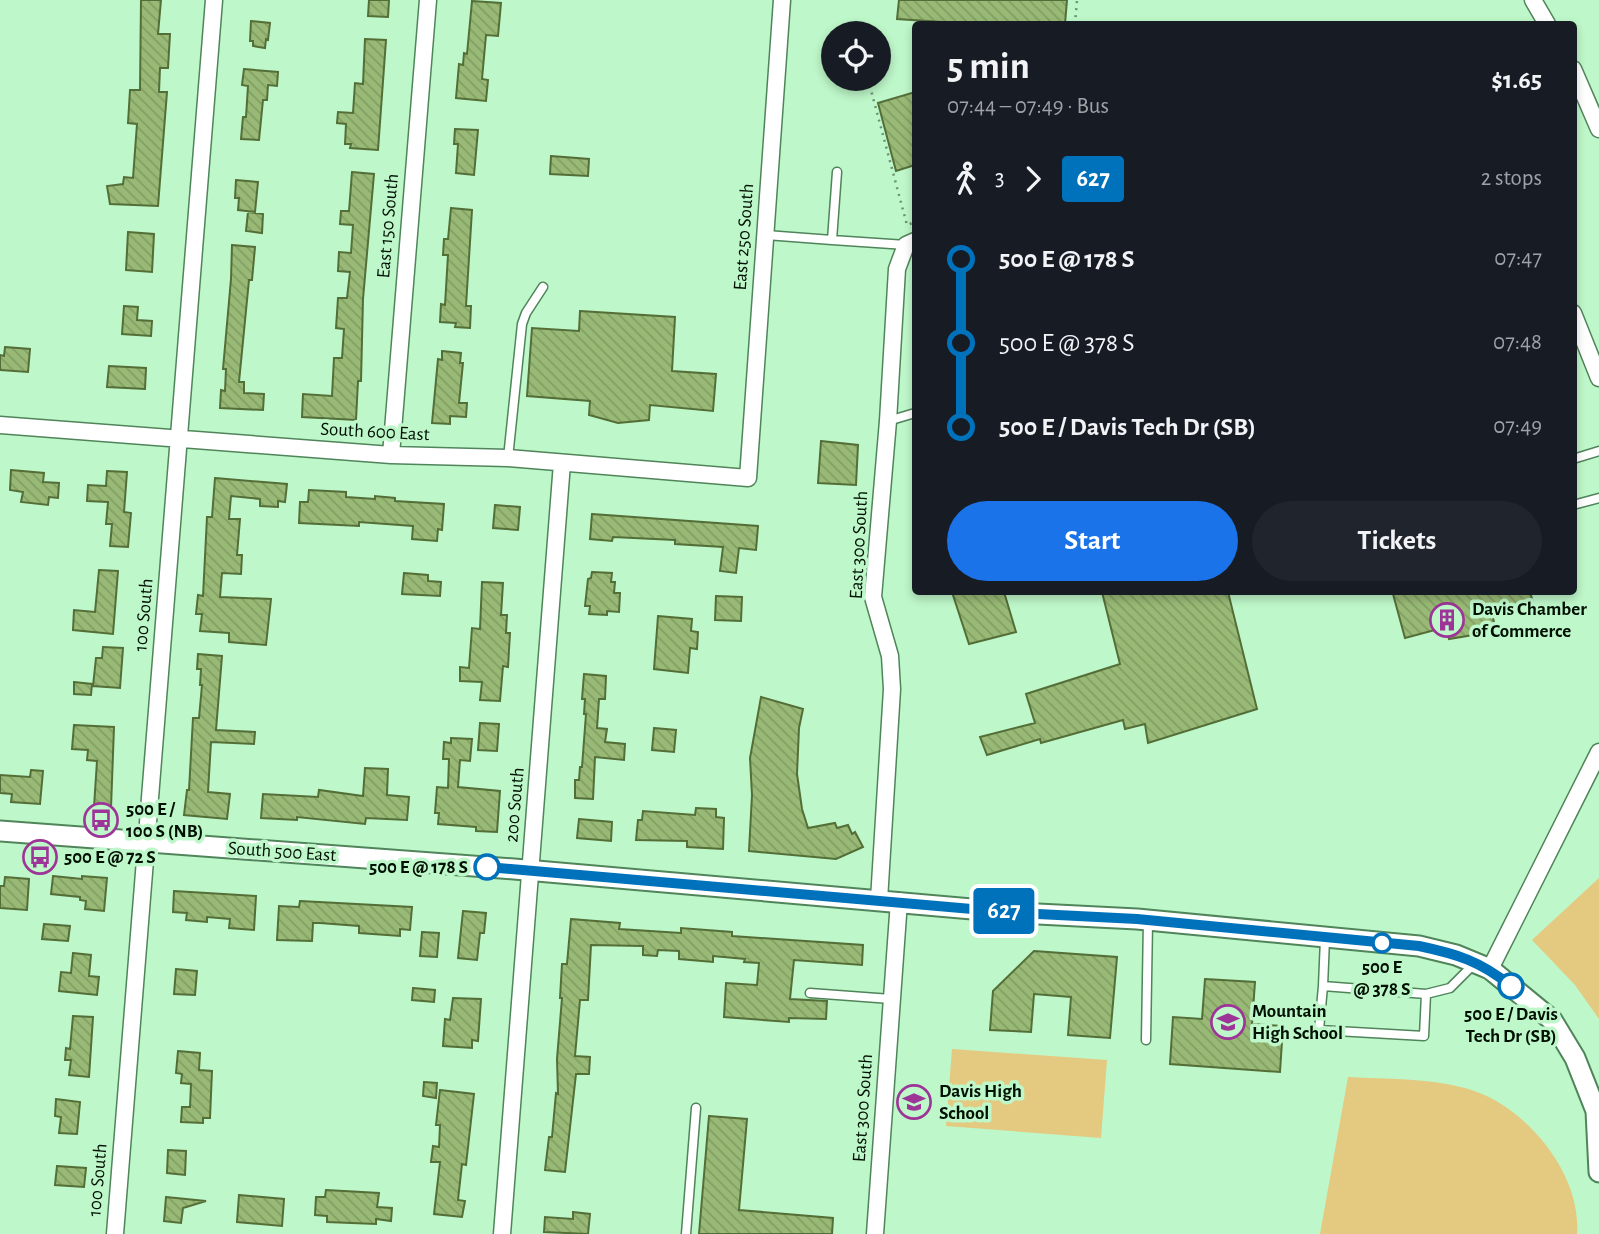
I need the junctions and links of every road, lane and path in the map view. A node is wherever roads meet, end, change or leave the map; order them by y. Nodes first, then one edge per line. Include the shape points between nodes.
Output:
1 (214, 0) edge
2 (428, 0) edge
3 (782, 0) edge
4 (1077, 0) edge
5 (1533, 0) edge
6 (1075, 21) edge
7 (1545, 21) edge
8 (1577, 78) edge
9 (871, 91) edge
10 (1599, 130) edge
11 (837, 172) dead end
12 (912, 223) edge
13 (765, 235) junction
14 (832, 240) junction
15 (910, 243) edge
16 (543, 287) dead end
17 (1577, 323) edge
18 (1599, 377) edge
19 (912, 414) edge
20 (888, 421) junction
21 (0, 425) edge
22 (178, 439) junction
23 (1599, 452) edge
24 (391, 455) junction
25 (508, 458) junction
26 (1577, 458) edge
27 (562, 463) junction
28 (748, 478) joint
29 (1599, 498) edge
30 (1577, 504) edge
31 (1599, 752) edge
32 (0, 831) edge
33 (146, 842) junction
34 (531, 871) junction
35 (879, 900) junction
36 (899, 901) junction
37 (1148, 920) junction
38 (1325, 937) junction
39 (1483, 966) junction
40 (1322, 986) junction
41 (810, 993) dead end
42 (1426, 994) junction
43 (891, 999) junction
44 (1146, 1040) dead end
45 (696, 1108) dead end
46 (1599, 1172) edge
47 (115, 1234) edge
48 (502, 1234) edge
49 (686, 1234) edge
50 (875, 1234) edge

1 - 22 street, 100 South
2 - 24 street, East 150 South
3 - 13 street, East 250 South
4 - 6 path
5 - 7 street
8 - 10 street
9 - 12 path via 907,225
11 - 14 lane
13 - 14 lane
13 - 28 street, East 250 South
14 - 15 lane
15 - 20 street, East 300 South via 897,269
16 - 25 lane via 522,324
17 - 18 street
19 - 20 lane
20 - 35 street, East 300 South via 873,597 890,656 892,689
21 - 22 street, South 600 East
22 - 24 street, South 600 East
22 - 33 street, 100 South
23 - 26 lane
24 - 25 street, South 600 East
25 - 27 street, South 600 East
27 - 28 street, South 600 East
27 - 34 street, 200 South
29 - 30 lane
31 - 39 street
32 - 33 street, South 500 East
33 - 34 street, South 500 East
33 - 47 street, 100 South
34 - 35 street, South 500 East
34 - 48 street, 200 South
35 - 36 street, South 500 East
36 - 37 street, South 500 East
36 - 43 street, East 300 South
37 - 38 street, South 500 East
37 - 44 lane
38 - 39 street, South 500 East via 1419,946
38 - 40 lane
39 - 42 lane via 1450,988
39 - 46 street, South 500 East via 1552,1020 1575,1058 1596,1111
40 - 42 lane
40 - 42 lane via 1319,1030 1424,1036
41 - 43 lane
43 - 50 street, East 300 South
45 - 49 lane

